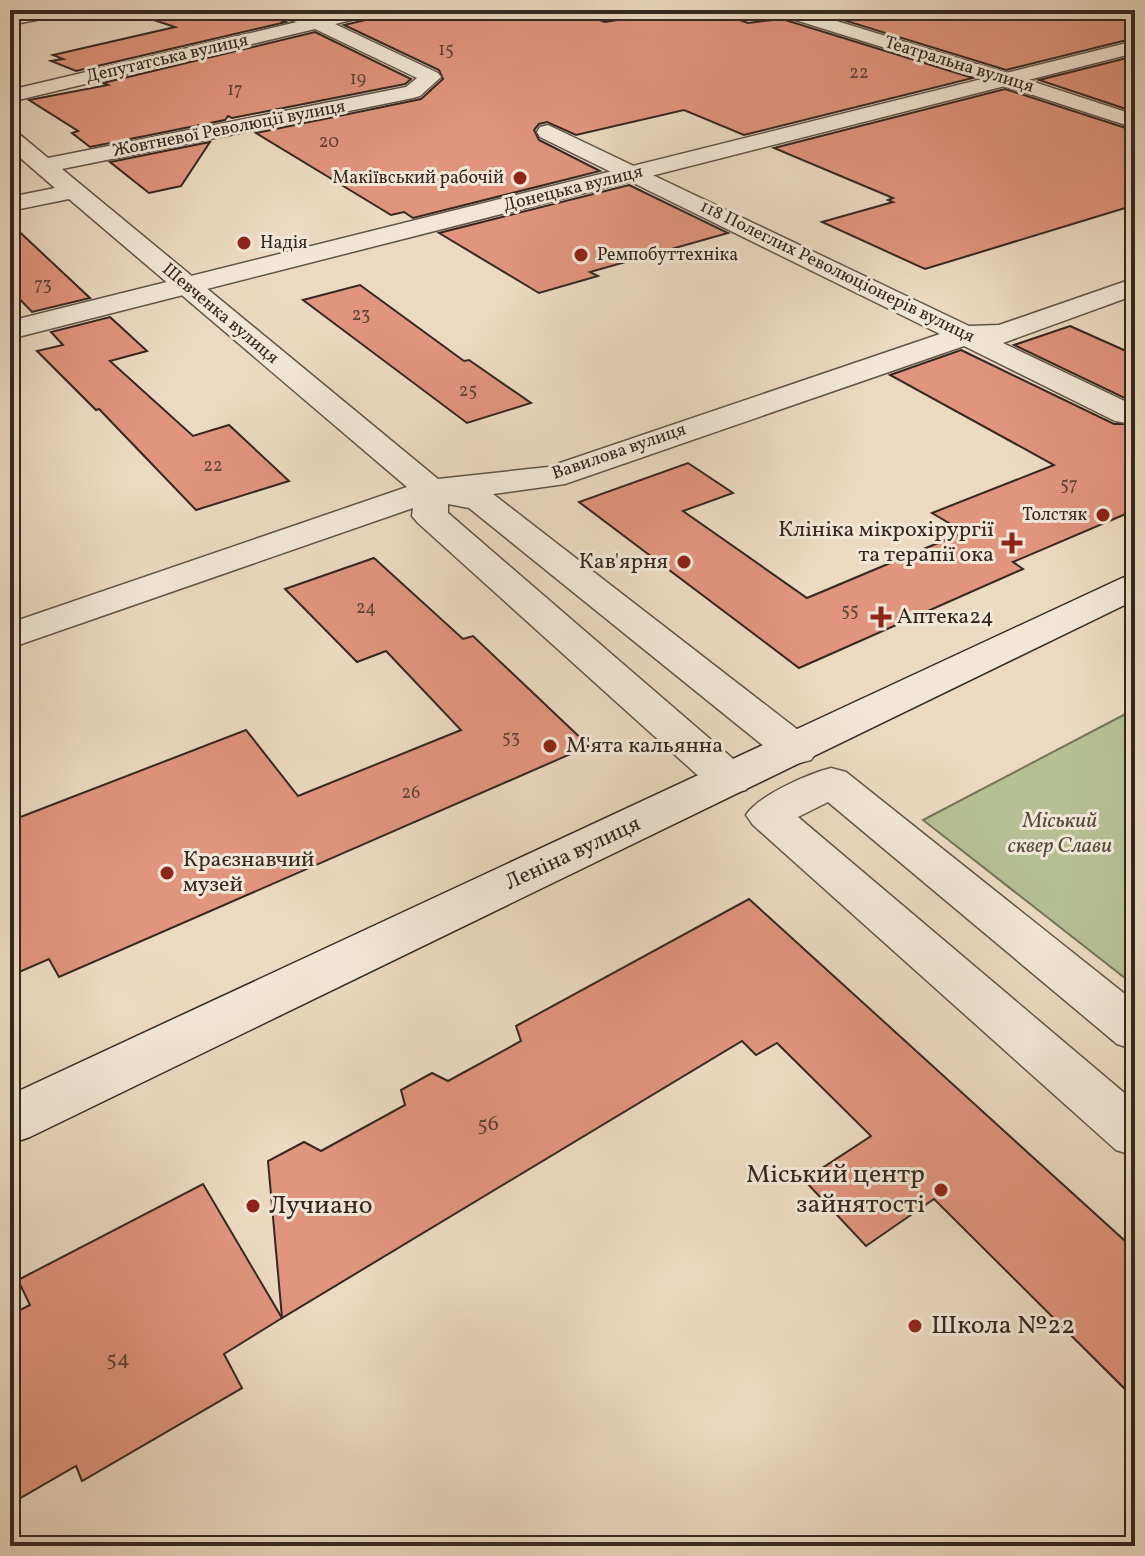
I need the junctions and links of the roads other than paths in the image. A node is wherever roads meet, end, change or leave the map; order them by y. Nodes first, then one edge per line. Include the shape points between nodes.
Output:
1 (61, 10) edge
2 (277, 10) edge
3 (371, 10) edge
4 (782, 10) edge
5 (10, 20) edge
6 (318, 23) junction
7 (1135, 47) edge
8 (1005, 79) junction
9 (10, 96) edge
10 (1135, 122) edge
11 (548, 132) dead end
12 (10, 138) edge
13 (44, 166) junction
14 (633, 174) junction
15 (74, 191) junction
16 (10, 204) edge
17 (187, 286) junction
18 (1135, 286) edge
19 (10, 330) edge
20 (968, 335) junction
21 (1126, 414) dead end
22 (431, 490) junction
23 (1135, 586) edge
24 (10, 636) edge
25 (796, 750) junction
26 (730, 780) junction
27 (1135, 1030) edge
28 (10, 1121) edge
29 (1135, 1134) edge

1 - 5 street
2 - 6 street
3 - 6 street, Депутатська вулиця
4 - 8 street, Театральна вулиця
6 - 9 street, Депутатська вулиця
6 - 13 street, Жовтневої Революції вулиця via 431,77 413,92
7 - 8 street, Донецька вулиця
8 - 10 street, Театральна вулиця
8 - 14 street, Донецька вулиця
11 - 14 street, 118 Полеглих Революціонерів вулиця
12 - 13 street, Шевченка вулиця
13 - 15 street, Шевченка вулиця
14 - 17 street, Донецька вулиця
14 - 20 street, 118 Полеглих Революціонерів вулиця
15 - 16 street
15 - 17 street, Шевченка вулиця
17 - 19 street, Донецька вулиця
17 - 22 street, Шевченка вулиця
18 - 20 street, Вавилова вулиця via 1002,334
20 - 21 street, 118 Полеглих Революціонерів вулиця
20 - 22 street, Вавилова вулиця via 553,477
22 - 24 street, Вавилова вулиця
22 - 25 street, Шевченка вулиця via 480,500
22 - 26 street via 430,516
23 - 25 street, Леніна вулиця
25 - 26 street, Леніна вулиця
26 - 28 street, Леніна вулиця
27 - 29 street via 831,782 768,815

